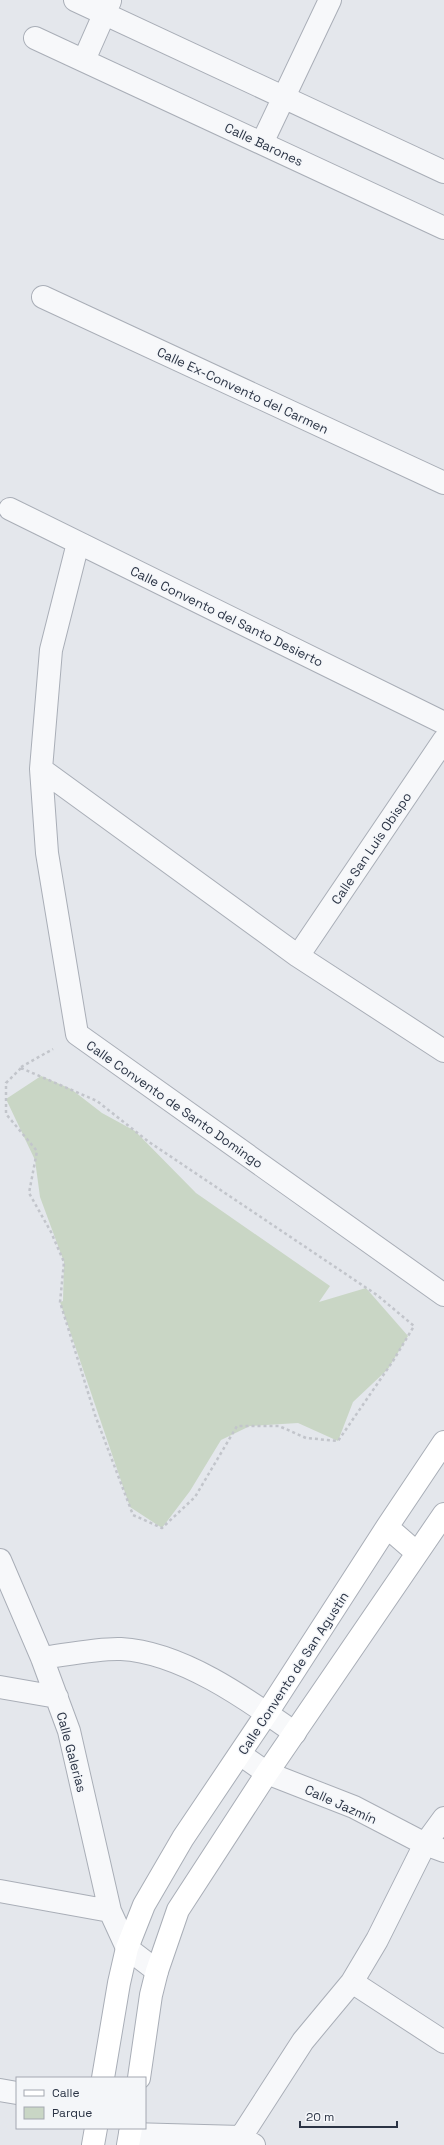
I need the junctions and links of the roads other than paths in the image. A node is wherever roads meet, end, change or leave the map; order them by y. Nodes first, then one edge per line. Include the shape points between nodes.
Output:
1 (75, 0) edge
2 (330, 0) edge
3 (108, 7) edge
4 (36, 38) dead end
5 (84, 60) junction
6 (284, 96) junction
7 (262, 143) junction
8 (444, 172) edge
9 (444, 228) edge
10 (43, 297) dead end
11 (444, 484) edge
12 (10, 509) dead end
13 (78, 543) junction
14 (444, 723) edge
15 (444, 740) edge
16 (41, 769) junction
17 (298, 956) junction
18 (444, 1051) edge
19 (444, 1295) edge
20 (444, 1442) edge
21 (444, 1514) edge
22 (387, 1527) junction
23 (417, 1553) junction
24 (0, 1560) edge
25 (42, 1658) junction
26 (0, 1687) edge
27 (57, 1697) junction
28 (267, 1713) junction
29 (295, 1733) junction
30 (240, 1754) junction
31 (267, 1773) junction
32 (444, 1818) edge
33 (435, 1848) edge
34 (0, 1890) edge
35 (110, 1911) junction
36 (127, 1948) junction
37 (157, 1972) junction
38 (352, 1982) junction
39 (444, 2042) edge
40 (103, 2077) edge
41 (138, 2077) edge
42 (0, 2090) edge
43 (16, 2093) edge
44 (96, 2129) edge
45 (130, 2136) edge
46 (247, 2141) edge
47 (93, 2145) edge

1 - 3 street
2 - 6 street
3 - 5 street
3 - 6 street
4 - 5 street, Calle Barones
5 - 7 street, Calle Barones
6 - 7 street
6 - 8 street
7 - 9 street, Calle Barones
10 - 11 street, Calle Ex-Convento del Carmen
12 - 13 street, Calle Convento del Santo Desierto
13 - 14 street, Calle Convento del Santo Desierto
13 - 16 street, Calle Convento de Santo Domingo via 51,650
15 - 17 street, Calle San Luis Obispo
16 - 17 street
16 - 19 street, Calle Convento de Santo Domingo via 47,853 78,1034
17 - 18 street
20 - 22 street, Calle Convento de San Agustin
21 - 23 street
22 - 23 street
22 - 28 street, Calle Convento de San Agustin
23 - 29 street
24 - 25 street, Calle Galerias
25 - 27 street, Calle Galerias
25 - 28 street via 120,1649 155,1654 193,1669
26 - 27 street
27 - 35 street, Calle Galerias via 69,1731
28 - 29 street
28 - 30 street, Calle Convento de San Agustin
29 - 31 street
30 - 31 street, Calle Jazmín
30 - 36 street, Calle Convento de San Agustin via 183,1838 144,1905
31 - 33 street, Calle Jazmín via 354,1807
31 - 37 street via 178,1910
32 - 33 street
33 - 38 street
34 - 35 street
35 - 36 street, Calle Galerias
36 - 37 street, Calle Galerias
36 - 40 street
37 - 41 street
38 - 39 street
38 - 46 street via 303,2041
42 - 43 street
44 - 47 street
45 - 46 street

